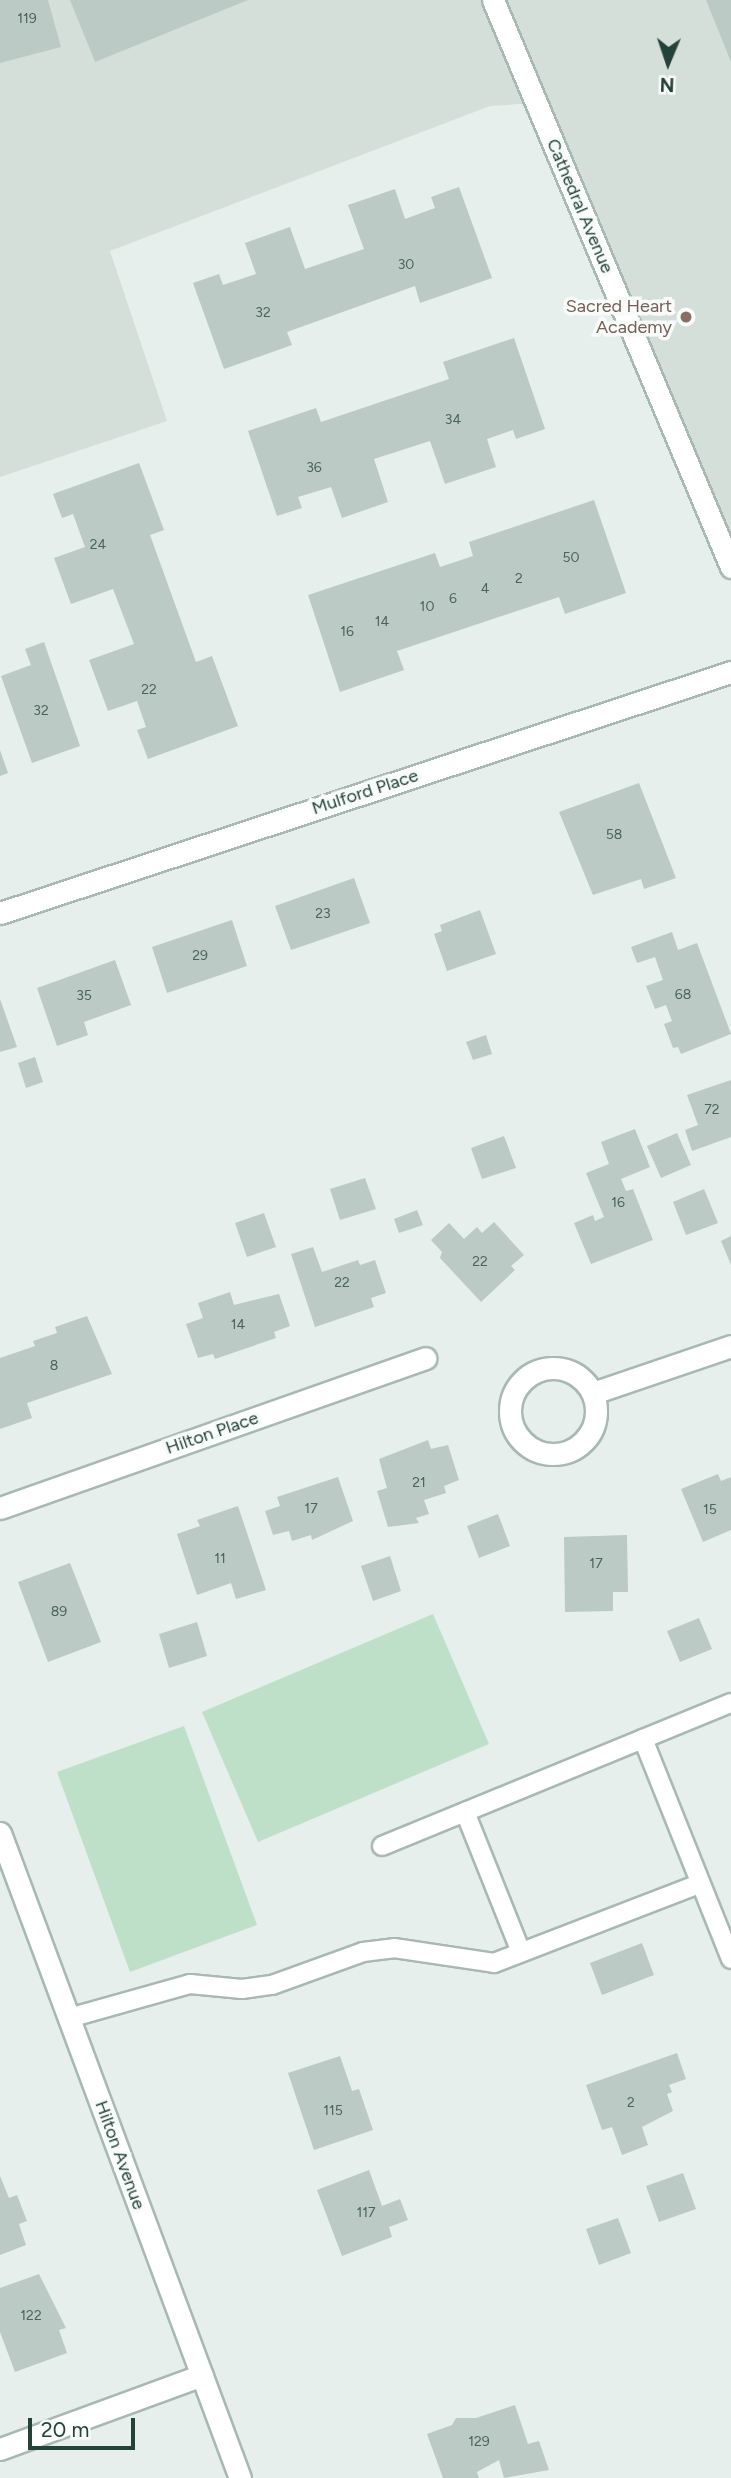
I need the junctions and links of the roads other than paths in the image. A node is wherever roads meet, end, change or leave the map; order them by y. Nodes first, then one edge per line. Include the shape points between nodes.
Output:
1 (493, 0) edge
2 (731, 567) edge
3 (731, 672) edge
4 (0, 913) edge
5 (731, 1346) edge
6 (425, 1358) dead end
7 (593, 1393) junction
8 (0, 1508) edge
9 (731, 1703) edge
10 (643, 1739) junction
11 (465, 1812) junction
12 (0, 1833) edge
13 (382, 1846) dead end
14 (699, 1884) junction
15 (521, 1952) junction
16 (731, 1959) edge
17 (69, 2018) junction
18 (202, 2375) junction
19 (0, 2449) edge
20 (240, 2478) edge

1 - 2 street, Cathedral Avenue
3 - 4 street, Mulford Place
5 - 7 street
6 - 8 street, Hilton Place
7 - 7 street via 584,1381 565,1370 543,1369 529,1375 512,1399 514,1428 531,1448 558,1454 571,1450 582,1443 596,1420
9 - 10 lane
10 - 11 lane
10 - 14 lane
11 - 13 lane
11 - 15 lane
12 - 17 street, Hilton Avenue
14 - 15 lane
14 - 16 lane
15 - 17 lane via 494,1963 394,1948 363,1952 272,1985 242,1989 190,1984
17 - 18 street, Hilton Avenue
18 - 19 street
18 - 20 street, Hilton Avenue

